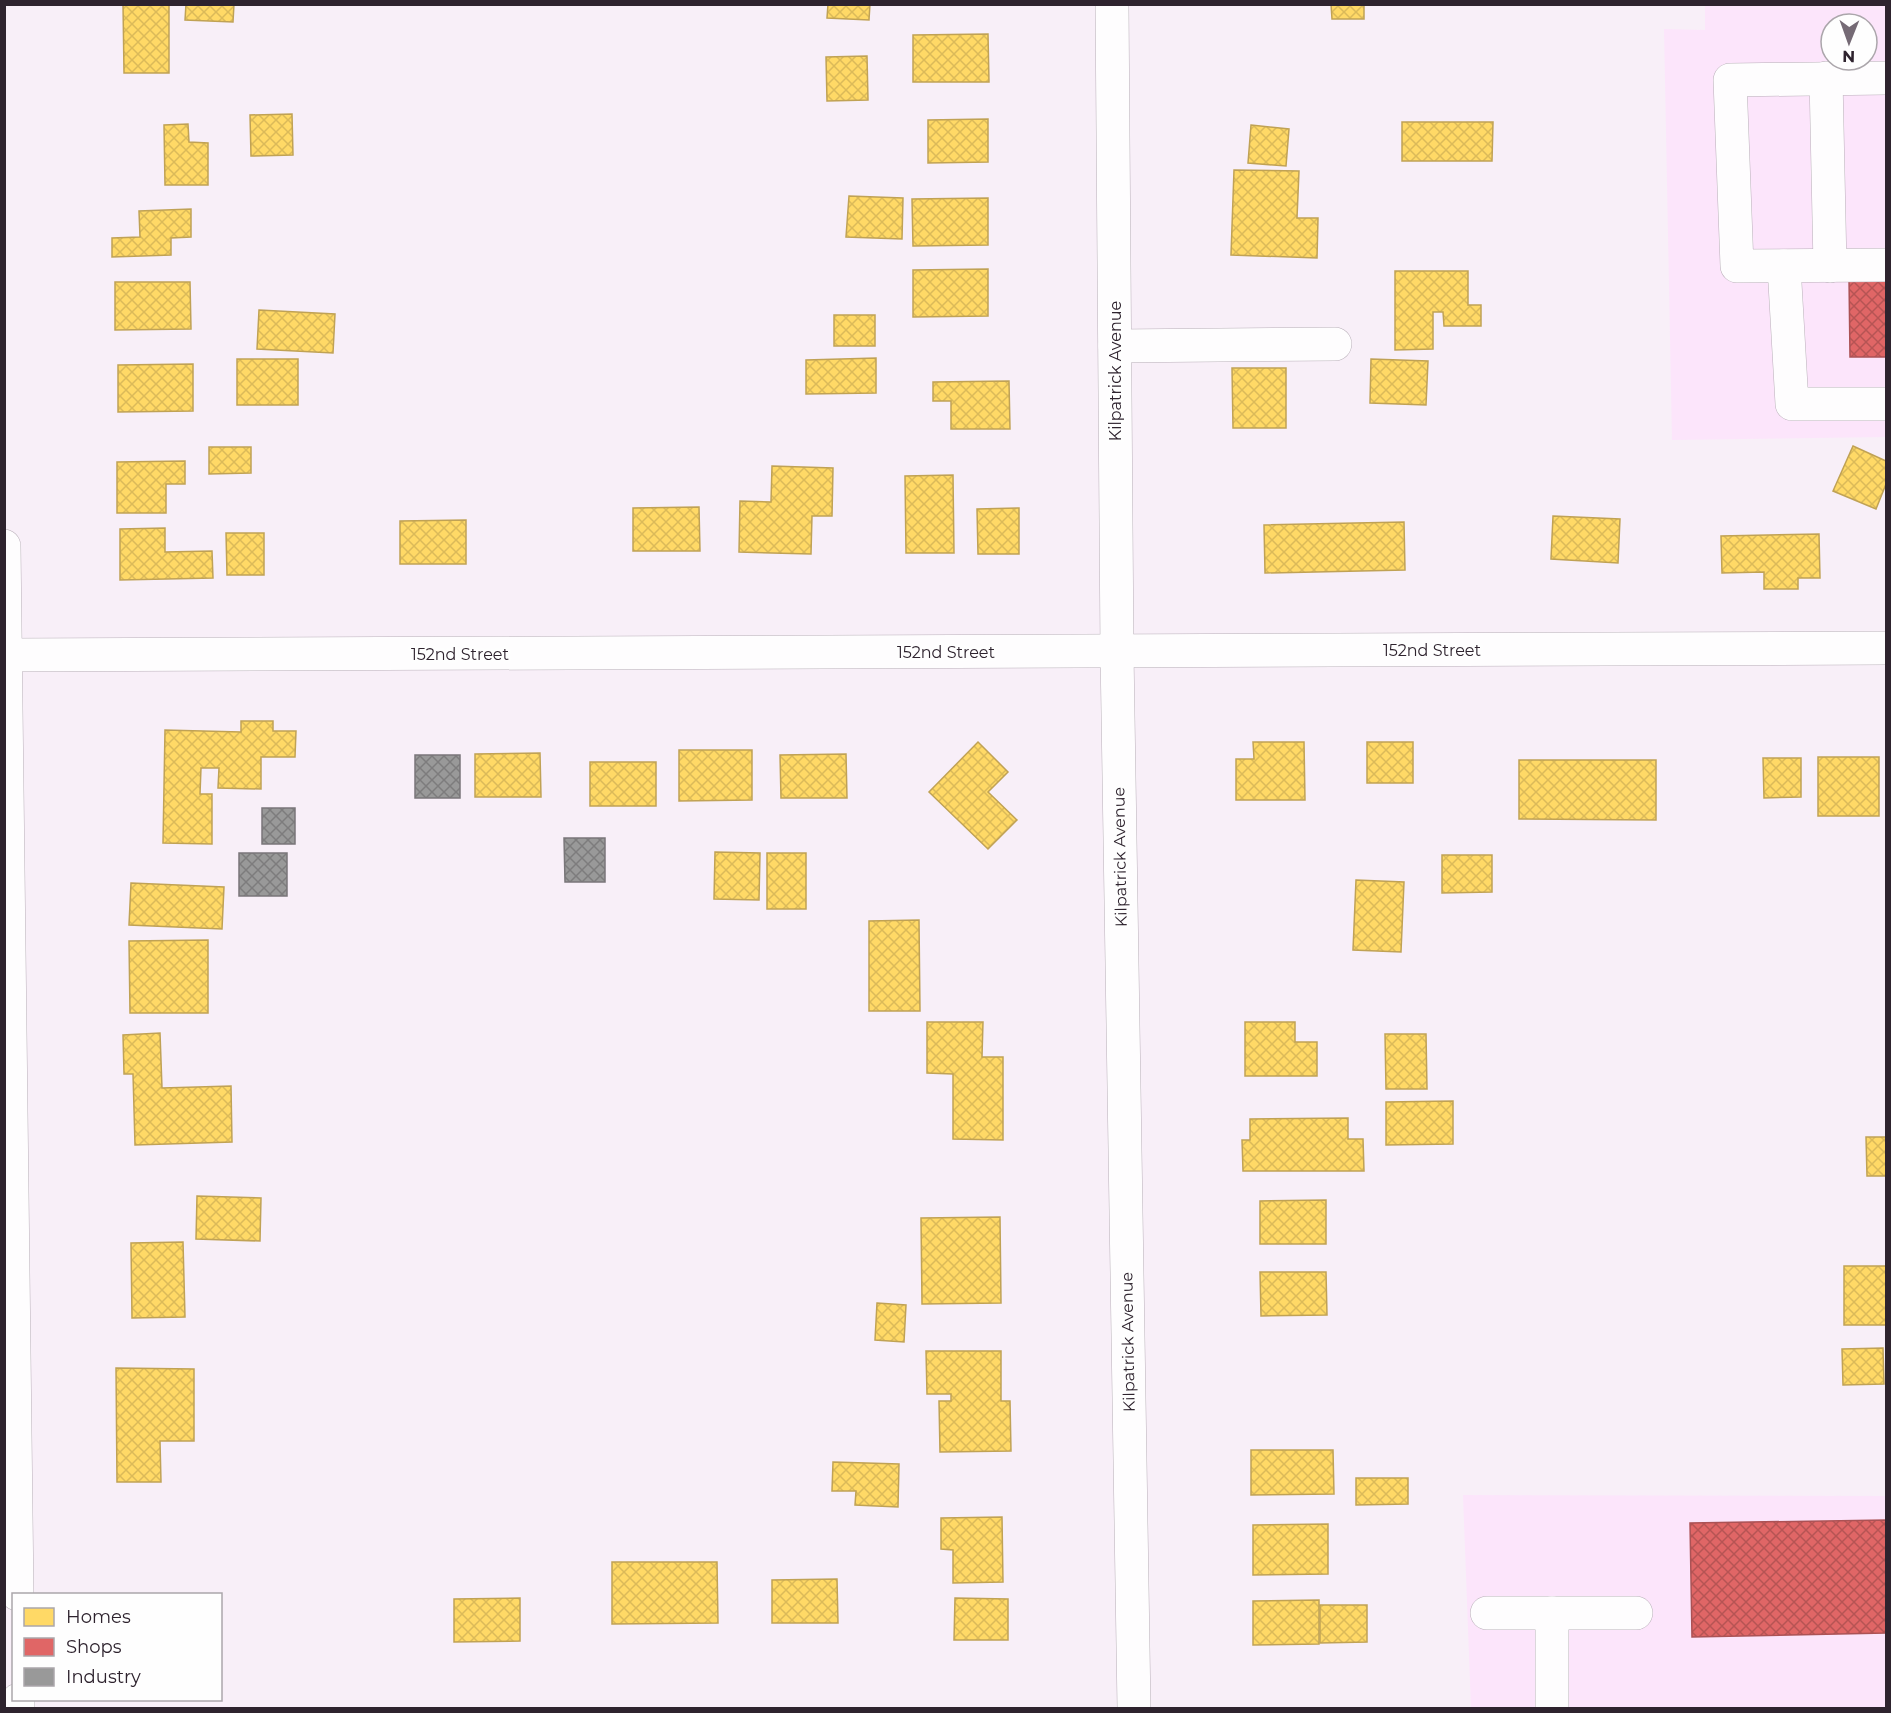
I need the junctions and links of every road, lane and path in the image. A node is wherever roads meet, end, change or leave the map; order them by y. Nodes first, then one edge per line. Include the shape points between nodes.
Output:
1 (1112, 4) edge
2 (1826, 78) junction
3 (1887, 78) edge
4 (1887, 265) edge
5 (1784, 266) junction
6 (1830, 266) junction
7 (1335, 344) dead end
8 (1114, 346) junction
9 (1887, 404) edge
10 (4, 546) edge
11 (1887, 648) edge
12 (1117, 652) junction
13 (5, 655) edge
14 (17, 1593) edge
15 (1486, 1613) dead end
16 (1552, 1613) junction
17 (1636, 1613) dead end
18 (1134, 1708) edge
19 (1552, 1708) edge

1 - 8 street, Kilpatrick Avenue
2 - 3 street
2 - 5 street via 1730,80 1737,266
2 - 6 street
4 - 6 street
5 - 6 street
5 - 9 street via 1792,404
7 - 8 street
8 - 12 street, Kilpatrick Avenue
10 - 13 street
11 - 12 street, 152nd Street
12 - 13 street, 152nd Street
12 - 18 street, Kilpatrick Avenue
13 - 14 street
15 - 16 street
16 - 17 street
16 - 19 street

